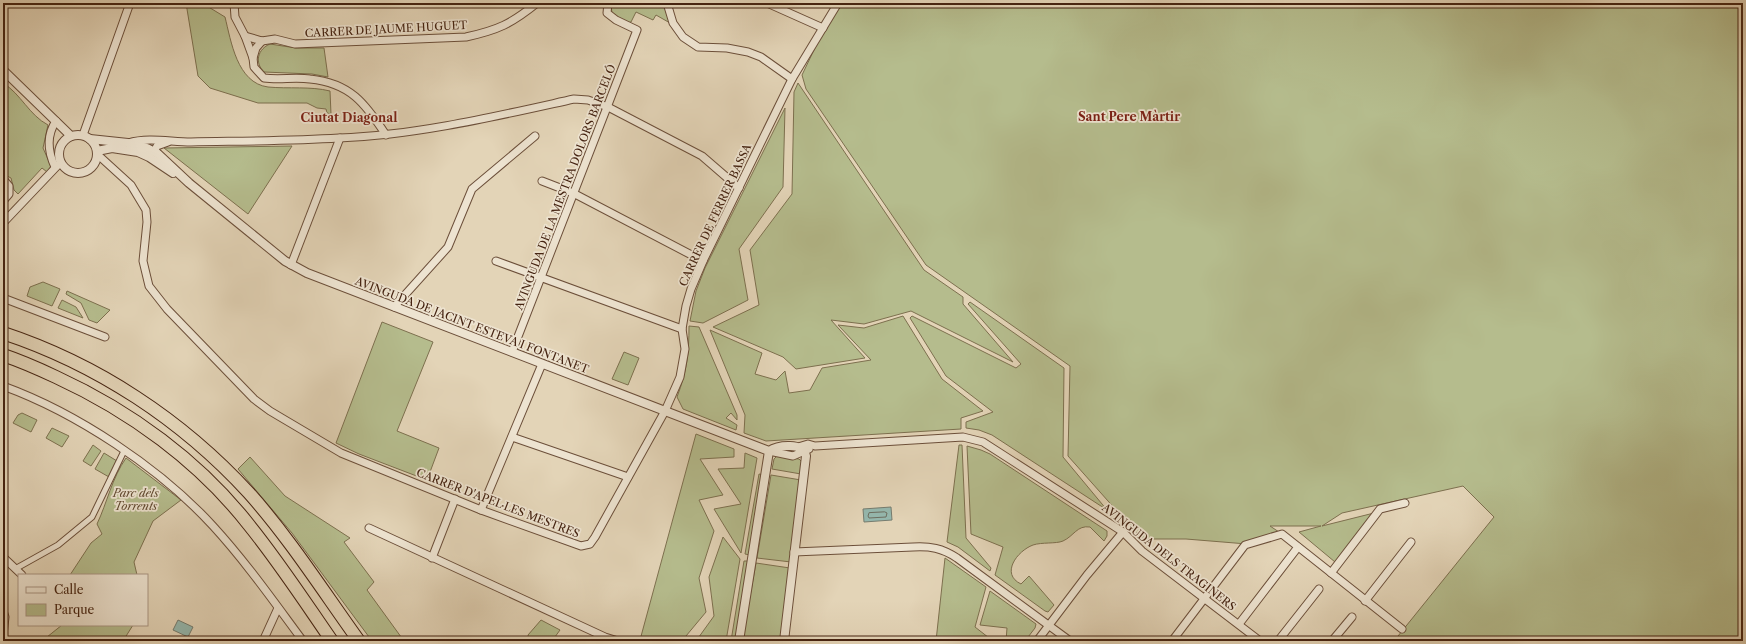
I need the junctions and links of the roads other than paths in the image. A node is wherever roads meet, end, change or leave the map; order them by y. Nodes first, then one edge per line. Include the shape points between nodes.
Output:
1 (130, 3) edge
2 (234, 3) edge
3 (537, 3) edge
4 (608, 3) edge
5 (667, 3) edge
6 (767, 3) edge
7 (838, 3) edge
8 (822, 28) junction
9 (245, 36) junction
10 (262, 41) junction
11 (253, 58) junction
12 (3, 70) edge
13 (792, 79) junction
14 (608, 107) junction
15 (56, 121) junction
16 (386, 135) junction
17 (71, 136) junction
18 (535, 136) dead end
19 (87, 137) junction
20 (340, 138) junction
21 (168, 142) junction
22 (128, 143) junction
23 (97, 152) junction
24 (158, 154) junction
25 (58, 165) junction
26 (3, 179) edge
27 (542, 181) dead end
28 (189, 183) junction
29 (739, 188) junction
30 (573, 193) junction
31 (3, 201) edge
32 (3, 223) edge
33 (496, 261) dead end
34 (703, 261) junction
35 (291, 265) junction
36 (541, 278) junction
37 (3, 298) edge
38 (394, 307) junction
39 (682, 330) junction
40 (3, 333) edge
41 (105, 337) dead end
42 (512, 352) junction
43 (3, 355) edge
44 (542, 364) junction
45 (3, 386) edge
46 (665, 411) junction
47 (512, 437) junction
48 (802, 450) junction
49 (124, 451) junction
50 (769, 451) junction
51 (628, 477) junction
52 (455, 499) junction
53 (1405, 503) dead end
54 (481, 510) junction
55 (369, 528) dead end
56 (1123, 532) junction
57 (1411, 542) dead end
58 (1298, 547) junction
59 (794, 552) junction
60 (432, 558) junction
61 (5, 559) edge
62 (3, 568) edge
63 (16, 569) junction
64 (1331, 573) junction
65 (21, 574) edge
66 (1320, 589) dead end
67 (1204, 598) junction
68 (1365, 601) junction
69 (278, 608) junction
70 (3, 611) edge
71 (1352, 617) dead end
72 (1238, 624) junction
73 (1049, 625) junction
74 (1402, 629) dead end
75 (3, 635) edge
76 (329, 637) edge
77 (263, 641) edge
78 (302, 641) edge
79 (359, 641) edge
80 (618, 641) edge
81 (739, 641) edge
82 (784, 641) edge
83 (1037, 641) edge
84 (1070, 641) edge
85 (1172, 641) edge
86 (1260, 641) edge
87 (1278, 641) edge
88 (1332, 641) edge

1 - 19 street
2 - 9 street via 235,17
3 - 10 street, CARRER DE JAUME HUGUET via 510,23 491,32 466,37 295,44 275,39
4 - 14 street, AVINGUDA DE LA MESTRA DOLORS BARCELÓ via 607,13 637,30
5 - 13 street via 673,23 683,37 698,47 748,52 761,57
6 - 8 street
7 - 8 street, CARRER DE FERRER BASSA
8 - 13 street, CARRER DE FERRER BASSA
9 - 10 street, CARRER DE JAUME HUGUET
9 - 11 street
10 - 11 street via 256,48
11 - 16 street via 254,67 264,78 309,79 335,84 361,100
12 - 15 street
13 - 29 street, CARRER DE FERRER BASSA
14 - 16 street via 588,100 574,99
14 - 29 street via 702,156
14 - 30 street, AVINGUDA DE LA MESTRA DOLORS BARCELÓ
15 - 17 street
15 - 25 street via 51,130 49,145 50,156
16 - 20 street
17 - 19 street
17 - 25 street via 60,147
18 - 38 street via 472,189 448,247
19 - 22 street, AVINGUDA DE JACINT ESTEVA I FONTANET
19 - 23 street
20 - 21 street
20 - 35 street
21 - 22 street via 138,140
21 - 24 street via 157,146
22 - 24 street, AVINGUDA DE JACINT ESTEVA I FONTANET
23 - 25 street via 94,165 84,173 78,174
23 - 28 street, AVINGUDA DE JACINT ESTEVA I FONTANET via 112,148 138,152
23 - 52 street, CARRER D'APEL·LES MESTRES via 131,186 146,210 143,261 149,286 167,309 254,399 341,453
24 - 28 street, AVINGUDA DE JACINT ESTEVA I FONTANET
25 - 32 street
26 - 31 street via 9,186 9,194
27 - 30 street
28 - 35 street, AVINGUDA DE JACINT ESTEVA I FONTANET
29 - 34 street, CARRER DE FERRER BASSA
30 - 34 street
30 - 36 street, AVINGUDA DE LA MESTRA DOLORS BARCELÓ
33 - 36 street
34 - 39 street, CARRER DE FERRER BASSA via 690,289
35 - 38 street, AVINGUDA DE JACINT ESTEVA I FONTANET
36 - 39 street
36 - 42 street, AVINGUDA DE LA MESTRA DOLORS BARCELÓ
37 - 41 street
38 - 42 street, AVINGUDA DE JACINT ESTEVA I FONTANET
39 - 46 street, CARRER DE FERRER BASSA via 685,349 680,377
40 - 79 highway via 100,375 172,422 197,443 271,520
42 - 44 street, AVINGUDA DE JACINT ESTEVA I FONTANET
43 - 76 highway via 37,368 92,395 136,422 185,459 249,525
44 - 46 street, AVINGUDA DE JACINT ESTEVA I FONTANET
44 - 47 street
45 - 49 street via 72,417
46 - 50 street, AVINGUDA DE JACINT ESTEVA I FONTANET
46 - 51 street, CARRER D'APEL·LES MESTRES
47 - 51 street
47 - 54 street
48 - 50 street via 776,446
48 - 56 street, AVINGUDA DELS TRAGINERS via 815,446 963,437 974,439 996,450
48 - 59 street
49 - 63 street via 92,517 58,546
49 - 69 street via 174,488 213,525
50 - 81 street
51 - 54 street, CARRER D'APEL·LES MESTRES via 590,544 581,546
52 - 54 street, CARRER D'APEL·LES MESTRES
52 - 60 street
53 - 64 street via 1380,509
55 - 60 street
56 - 67 street, AVINGUDA DELS TRAGINERS via 1142,551
56 - 73 street
57 - 68 street
58 - 64 street
58 - 67 street via 1282,534 1247,544
58 - 72 street
59 - 73 street via 930,546 957,558
59 - 82 street
60 - 80 street
61 - 62 street
61 - 63 street
63 - 65 street
64 - 68 street
66 - 87 street
67 - 72 street, AVINGUDA DELS TRAGINERS
67 - 85 street
68 - 74 street
69 - 77 street
69 - 78 street
70 - 75 street
71 - 88 street
72 - 86 street, AVINGUDA DELS TRAGINERS
73 - 83 street
73 - 84 street

